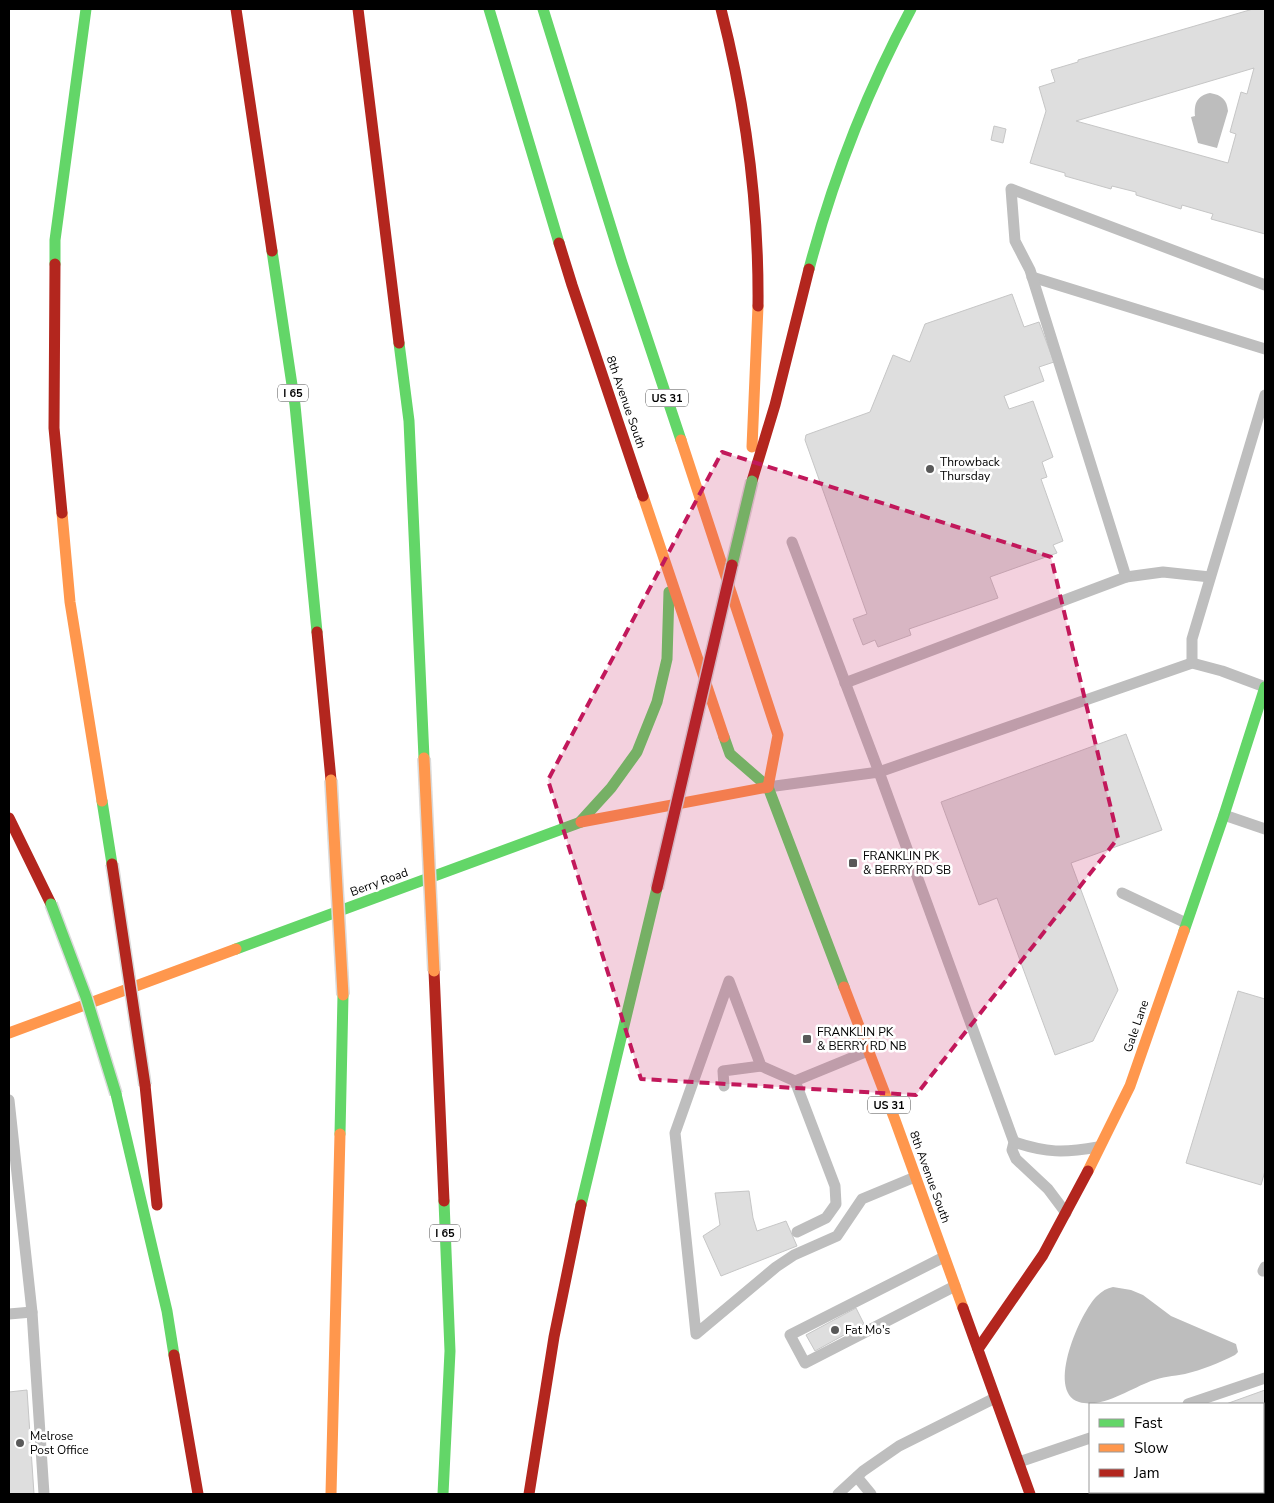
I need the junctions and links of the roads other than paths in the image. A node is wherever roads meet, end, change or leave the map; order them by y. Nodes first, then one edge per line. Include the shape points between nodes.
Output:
1 (86, 9) edge
2 (236, 9) edge
3 (358, 9) edge
4 (489, 9) edge
5 (543, 9) edge
6 (722, 9) edge
7 (911, 9) edge
8 (1032, 277) junction
9 (1265, 285) edge
10 (1265, 349) edge
11 (1265, 395) edge
12 (752, 481) junction
13 (792, 542) dead end
14 (670, 576) junction
15 (1126, 577) junction
16 (1210, 577) junction
17 (1192, 663) junction
18 (845, 683) junction
19 (1265, 687) edge
20 (879, 772) junction
21 (768, 787) junction
22 (1224, 815) junction
23 (9, 818) edge
24 (580, 822) junction
25 (1265, 829) edge
26 (1122, 893) dead end
27 (1186, 923) junction
28 (9, 1033) edge
29 (868, 1051) junction
30 (761, 1066) junction
31 (795, 1081) junction
32 (724, 1086) dead end
33 (9, 1100) edge
34 (1014, 1142) junction
35 (1099, 1147) junction
36 (915, 1177) junction
37 (1066, 1213) junction
38 (797, 1232) dead end
39 (944, 1257) junction
40 (955, 1286) junction
41 (167, 1311) junction
42 (32, 1312) junction
43 (9, 1314) edge
44 (978, 1349) junction
45 (1265, 1378) edge
46 (995, 1398) junction
47 (1191, 1403) edge
48 (1089, 1438) edge
49 (1018, 1462) junction
50 (857, 1477) junction
51 (44, 1494) edge
52 (198, 1494) edge
53 (331, 1494) edge
54 (443, 1494) edge
55 (529, 1494) edge
56 (838, 1494) edge
57 (871, 1494) edge
58 (1030, 1494) edge

1 - 41 main road, bridge via 55,240 54,428 70,602 145,1085
2 - 53 main road, I 65, bridge via 295,405 331,780 343,995
3 - 54 main road, I 65, bridge via 409,421 450,1351
4 - 14 main road, 8th Avenue South / US 31 via 572,285
5 - 21 main road, US 31 via 622,264 778,735
6 - 12 main road via 747,132 756,219 759,300
7 - 12 main road via 858,119 837,175
8 - 9 lane via 1015,241 1011,189
8 - 10 lane
8 - 15 lane
11 - 16 lane
12 - 55 main road, bridge via 587,1181 564,1286
13 - 18 lane
14 - 21 main road, 8th Avenue South / US 31 via 730,754
14 - 24 main road via 666,659 658,702 637,752 611,788
15 - 16 lane via 1163,572
15 - 18 lane
16 - 17 lane via 1192,639
17 - 19 lane
17 - 20 lane
18 - 20 lane
19 - 22 main road, Gale Lane
20 - 21 lane
20 - 34 lane
21 - 24 main road, Berry Road
21 - 29 main road, 8th Avenue South / US 31
22 - 25 lane
22 - 27 main road, Gale Lane
23 - 41 main road, bridge via 51,904 86,997 116,1094
24 - 28 main road, Berry Road
26 - 27 lane
27 - 35 main road, Gale Lane via 1130,1086
29 - 31 lane
29 - 36 main road, 8th Avenue South / US 31
30 - 31 lane
30 - 32 lane via 723,1071
30 - 36 lane via 729,981 675,1133 696,1334 776,1267 836,1236 862,1199
31 - 38 lane via 835,1186 836,1204 826,1218
33 - 42 lane
34 - 35 lane via 1055,1152
34 - 37 lane via 1012,1150 1016,1159 1048,1189
35 - 37 main road, Gale Lane
36 - 39 main road, 8th Avenue South / US 31
37 - 44 main road, Gale Lane via 1043,1255
39 - 40 main road, 8th Avenue South / US 31
39 - 40 lane via 790,1335 805,1363
40 - 44 main road, 8th Avenue South / US 31
41 - 52 main road
42 - 43 lane
42 - 51 lane
44 - 46 main road, 8th Avenue South / US 31
45 - 47 lane
46 - 49 main road, 8th Avenue South / US 31
46 - 50 lane via 899,1446
48 - 49 lane
49 - 58 main road, 8th Avenue South / US 31
50 - 56 lane
50 - 57 lane

